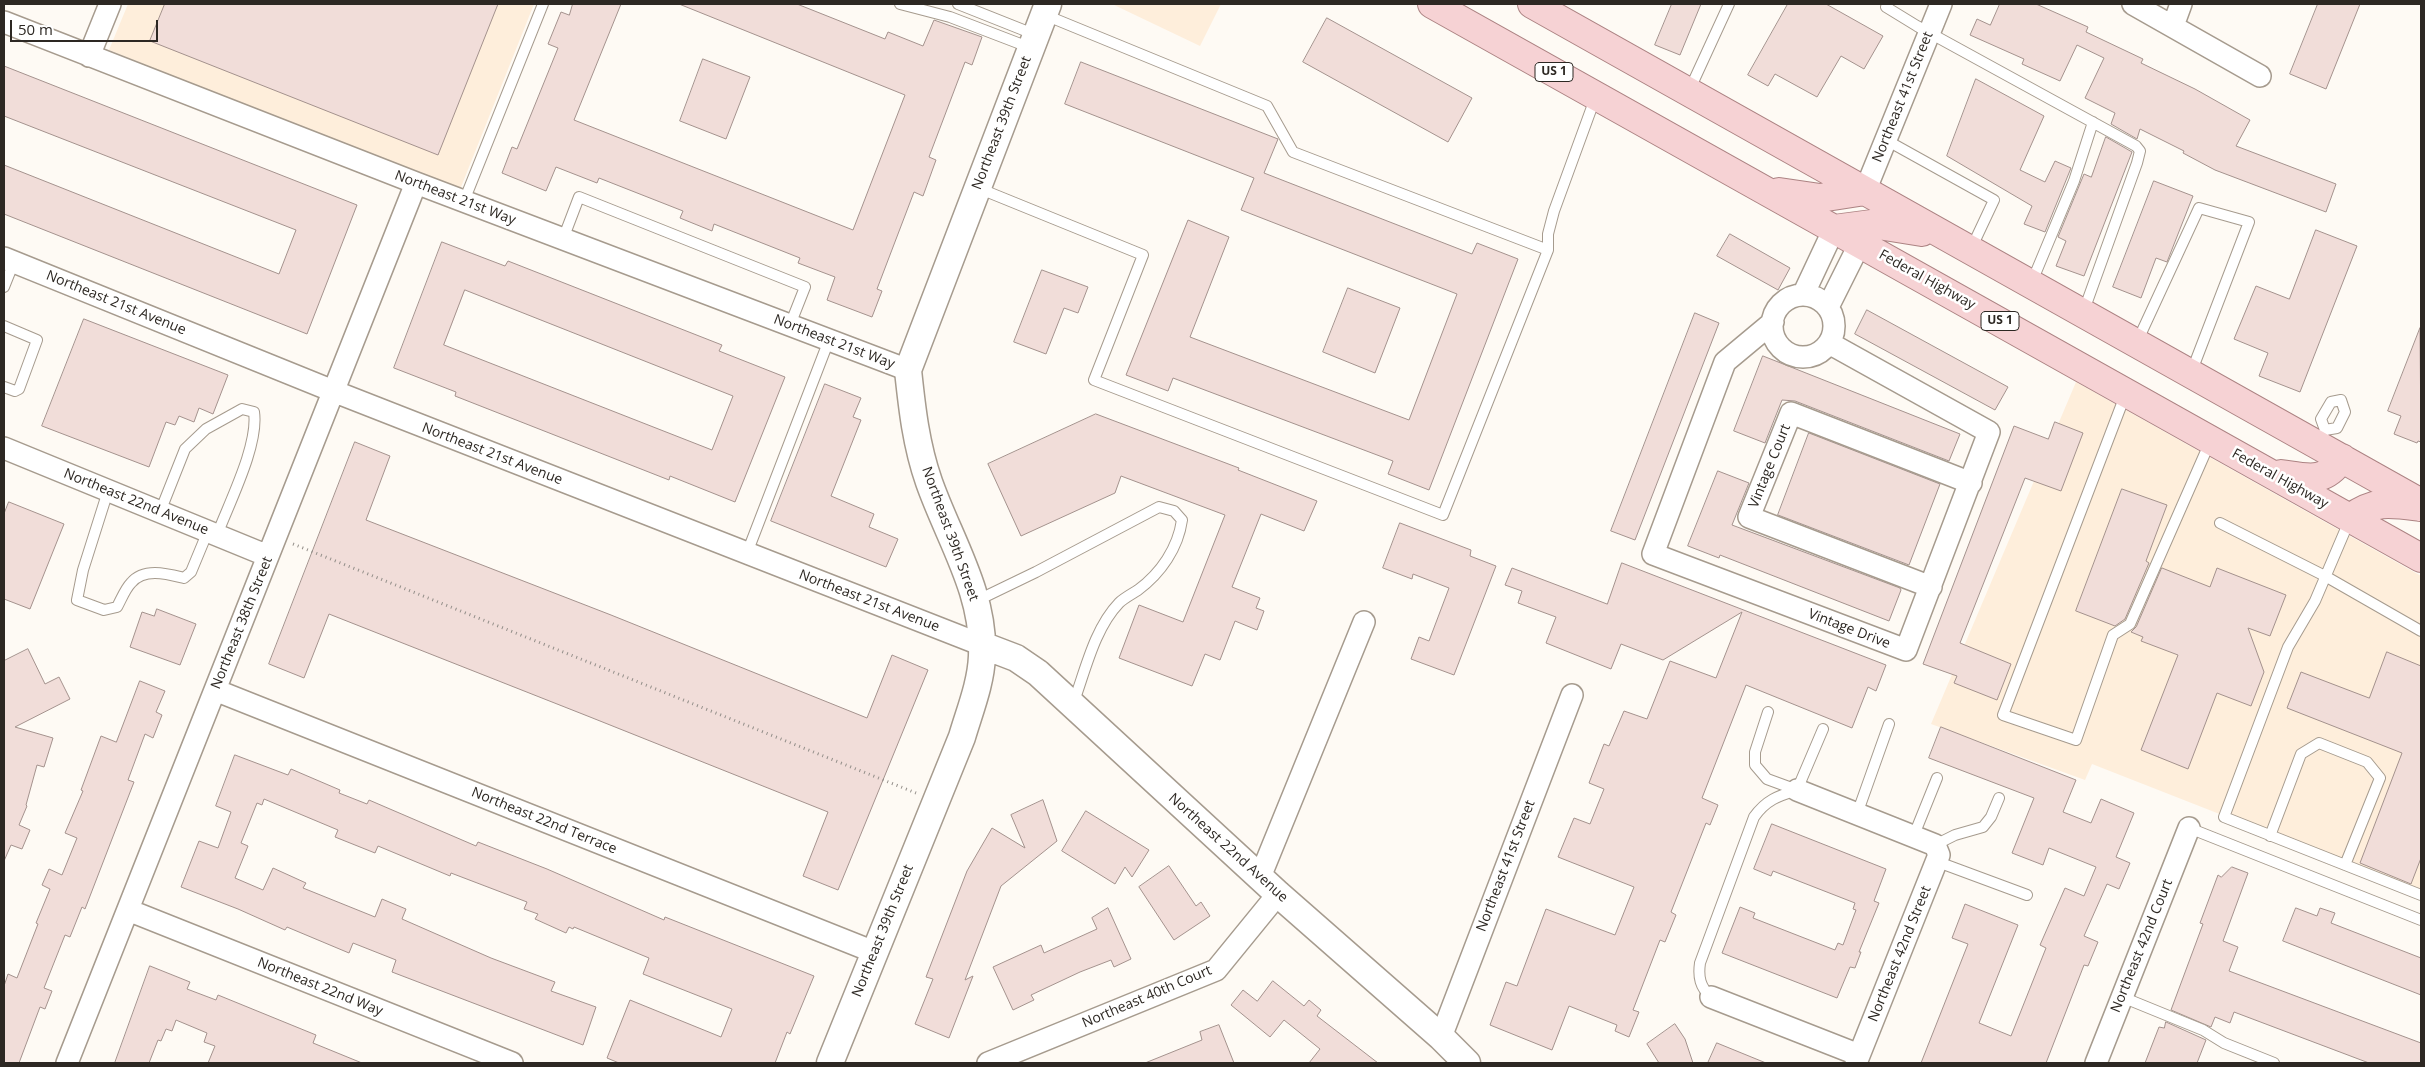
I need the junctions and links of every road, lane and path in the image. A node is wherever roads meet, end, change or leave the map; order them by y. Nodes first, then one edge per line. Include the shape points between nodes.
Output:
1 (110, 4) edge
2 (543, 4) edge
3 (900, 4) edge
4 (958, 4) edge
5 (1432, 4) edge
6 (1532, 4) edge
7 (1729, 4) edge
8 (1941, 4) edge
9 (2133, 4) edge
10 (2181, 4) edge
11 (1884, 5) edge
12 (4, 22) edge
13 (1039, 26) edge
14 (2172, 26) junction
15 (1930, 32) junction
16 (89, 56) junction
17 (2260, 76) dead end
18 (1688, 92) junction
19 (1596, 96) junction
20 (2093, 122) junction
21 (1886, 140) junction
22 (416, 183) junction
23 (978, 188) junction
24 (1765, 190) junction
25 (1865, 191) junction
26 (464, 201) junction
27 (1834, 229) junction
28 (563, 239) junction
29 (1860, 243) junction
30 (1959, 244) junction
31 (1548, 250) junction
32 (9, 260) edge
33 (2031, 284) junction
34 (4, 287) edge
35 (1803, 295) junction
36 (1828, 307) junction
37 (2083, 314) junction
38 (1773, 322) junction
39 (790, 325) junction
40 (4, 326) edge
41 (829, 340) junction
42 (1830, 343) junction
43 (2137, 343) junction
44 (908, 370) junction
45 (2190, 374) junction
46 (4, 387) edge
47 (333, 391) junction
48 (2126, 392) junction
49 (2211, 440) junction
50 (4, 448) edge
51 (2342, 458) junction
52 (2269, 472) junction
53 (1971, 483) junction
54 (108, 491) junction
55 (2421, 505) edge
56 (160, 512) junction
57 (2350, 518) junction
58 (2220, 523) dead end
59 (212, 533) junction
60 (272, 546) junction
61 (747, 553) junction
62 (2421, 558) edge
63 (2325, 576) junction
64 (1931, 587) junction
65 (976, 601) junction
66 (1364, 622) dead end
67 (2421, 631) edge
68 (982, 645) junction
69 (215, 690) junction
70 (1572, 695) dead end
71 (1072, 706) junction
72 (1768, 712) dead end
73 (1889, 724) dead end
74 (1823, 729) dead end
75 (1936, 778) dead end
76 (1797, 790) junction
77 (1999, 798) dead end
78 (935, 800) junction
79 (1857, 814) junction
80 (2189, 828) joint
81 (1914, 835) junction
82 (2270, 836) junction
83 (1936, 854) junction
84 (2345, 865) junction
85 (1269, 885) junction
86 (2027, 895) dead end
87 (2421, 895) edge
88 (128, 910) junction
89 (2421, 920) edge
90 (874, 952) junction
91 (1711, 997) joint
92 (2122, 997) junction
93 (1441, 1038) junction
94 (1857, 1059) edge
95 (67, 1063) edge
96 (512, 1063) edge
97 (830, 1063) edge
98 (988, 1063) edge
99 (1466, 1063) edge
100 (2096, 1063) edge
101 (2274, 1063) edge

1 - 16 street
2 - 26 lane
3 - 13 lane
4 - 13 lane
5 - 19 main road, Federal Highway / US 1
6 - 18 main road
7 - 18 lane
8 - 15 street, Northeast 41st Street
9 - 14 street
10 - 14 street
11 - 15 lane
12 - 16 street, Northeast 21st Way
13 - 23 street, Northeast 39th Street
13 - 31 lane via 1267,106 1293,152
14 - 17 street
15 - 20 lane
15 - 21 street, Northeast 41st Street
16 - 22 street, Northeast 21st Way
18 - 25 main road
19 - 24 main road, Federal Highway / US 1
19 - 31 lane via 1554,211
20 - 33 lane via 2074,181
20 - 37 lane via 2140,151
21 - 25 street, Northeast 41st Street
21 - 30 lane via 1994,200
22 - 26 street, Northeast 21st Way
22 - 47 street, Northeast 38th Street
23 - 31 lane via 1144,255 1094,380 1443,515
23 - 44 street, Northeast 39th Street
24 - 25 main road via 1820,198
24 - 27 main road, Federal Highway / US 1
25 - 30 main road
26 - 28 street, Northeast 21st Way
27 - 29 main road, Federal Highway / US 1
27 - 30 main road via 1872,224 1895,226
27 - 35 street
28 - 39 street, Northeast 21st Way
28 - 39 lane via 579,197 805,287
29 - 36 street
29 - 48 main road, Federal Highway / US 1
30 - 33 main road
32 - 34 lane
32 - 47 street, Northeast 21st Avenue
33 - 37 main road
35 - 36 street via 1821,300
35 - 38 street via 1786,300 1775,313
36 - 42 street via 1834,324
37 - 43 main road
38 - 42 street via 1777,342 1793,356 1814,355
38 - 64 street, Vintage Drive via 1725,362 1653,554 1906,650
39 - 41 street, Northeast 21st Way
40 - 46 lane via 37,342 19,389 15,391
41 - 44 street, Northeast 21st Way
41 - 61 lane
42 - 53 street, Vintage Drive via 1989,432
43 - 45 main road
43 - 45 lane via 2199,208 2249,222
44 - 65 street, Northeast 39th Street via 915,429 929,483
45 - 51 main road via 2322,438
47 - 60 street, Northeast 38th Street
47 - 61 street, Northeast 21st Avenue
48 - 49 main road, Federal Highway / US 1
48 - 49 lane via 2003,715 2076,740 2113,635 2130,624
49 - 52 main road, Federal Highway / US 1
50 - 54 street, Northeast 22nd Avenue
51 - 52 main road via 2333,471 2317,479
51 - 55 main road
52 - 57 main road, Federal Highway / US 1
53 - 64 street, Vintage Drive
53 - 64 street, Vintage Court via 1791,413 1749,517
54 - 56 street, Northeast 22nd Avenue
54 - 59 lane via 77,600 104,610 117,607 132,581 149,573 184,578 191,572
55 - 57 main road via 2390,503 2366,507
56 - 59 street, Northeast 22nd Avenue
56 - 59 lane via 185,449 206,429 242,409 254,412 256,425 251,445
57 - 62 main road, Federal Highway / US 1
57 - 63 lane
58 - 63 lane
59 - 60 street, Northeast 22nd Avenue
60 - 69 street, Northeast 38th Street
60 - 78 path
61 - 68 street, Northeast 21st Avenue
63 - 67 lane
63 - 82 lane via 2315,601 2288,647 2224,817
65 - 68 street, Northeast 39th Street
65 - 71 lane via 1160,507 1174,511 1182,520 1179,538 1168,559 1140,589 1119,603 1101,630
66 - 85 street, Northeast 40th Court
68 - 71 street, Northeast 22nd Avenue via 1038,672
68 - 78 street, Northeast 39th Street via 977,691 962,737
69 - 88 street, Northeast 38th Street
69 - 90 street, Northeast 22nd Terrace
70 - 93 street, Northeast 41st Street
71 - 85 street, Northeast 22nd Avenue
72 - 76 lane via 1755,752 1755,764 1767,780
73 - 79 lane
74 - 76 lane
75 - 81 lane
76 - 79 street
76 - 91 lane via 1771,798 1754,817 1700,963 1701,985
77 - 83 lane via 1983,826 1955,835
78 - 90 street, Northeast 39th Street
79 - 81 street
80 - 89 lane
80 - 92 street, Northeast 42nd Court
81 - 83 street
82 - 84 lane
82 - 84 lane via 2301,754 2319,742 2367,762 2380,778
83 - 86 lane
83 - 94 street, Northeast 42nd Street
84 - 87 lane
85 - 93 street, Northeast 22nd Avenue
85 - 98 street, Northeast 40th Court via 1216,970
88 - 95 street, Northeast 38th Street
88 - 96 street, Northeast 22nd Way
90 - 97 street, Northeast 39th Street
91 - 94 street
92 - 100 street, Northeast 42nd Court
92 - 101 lane
93 - 99 street, Northeast 22nd Avenue

